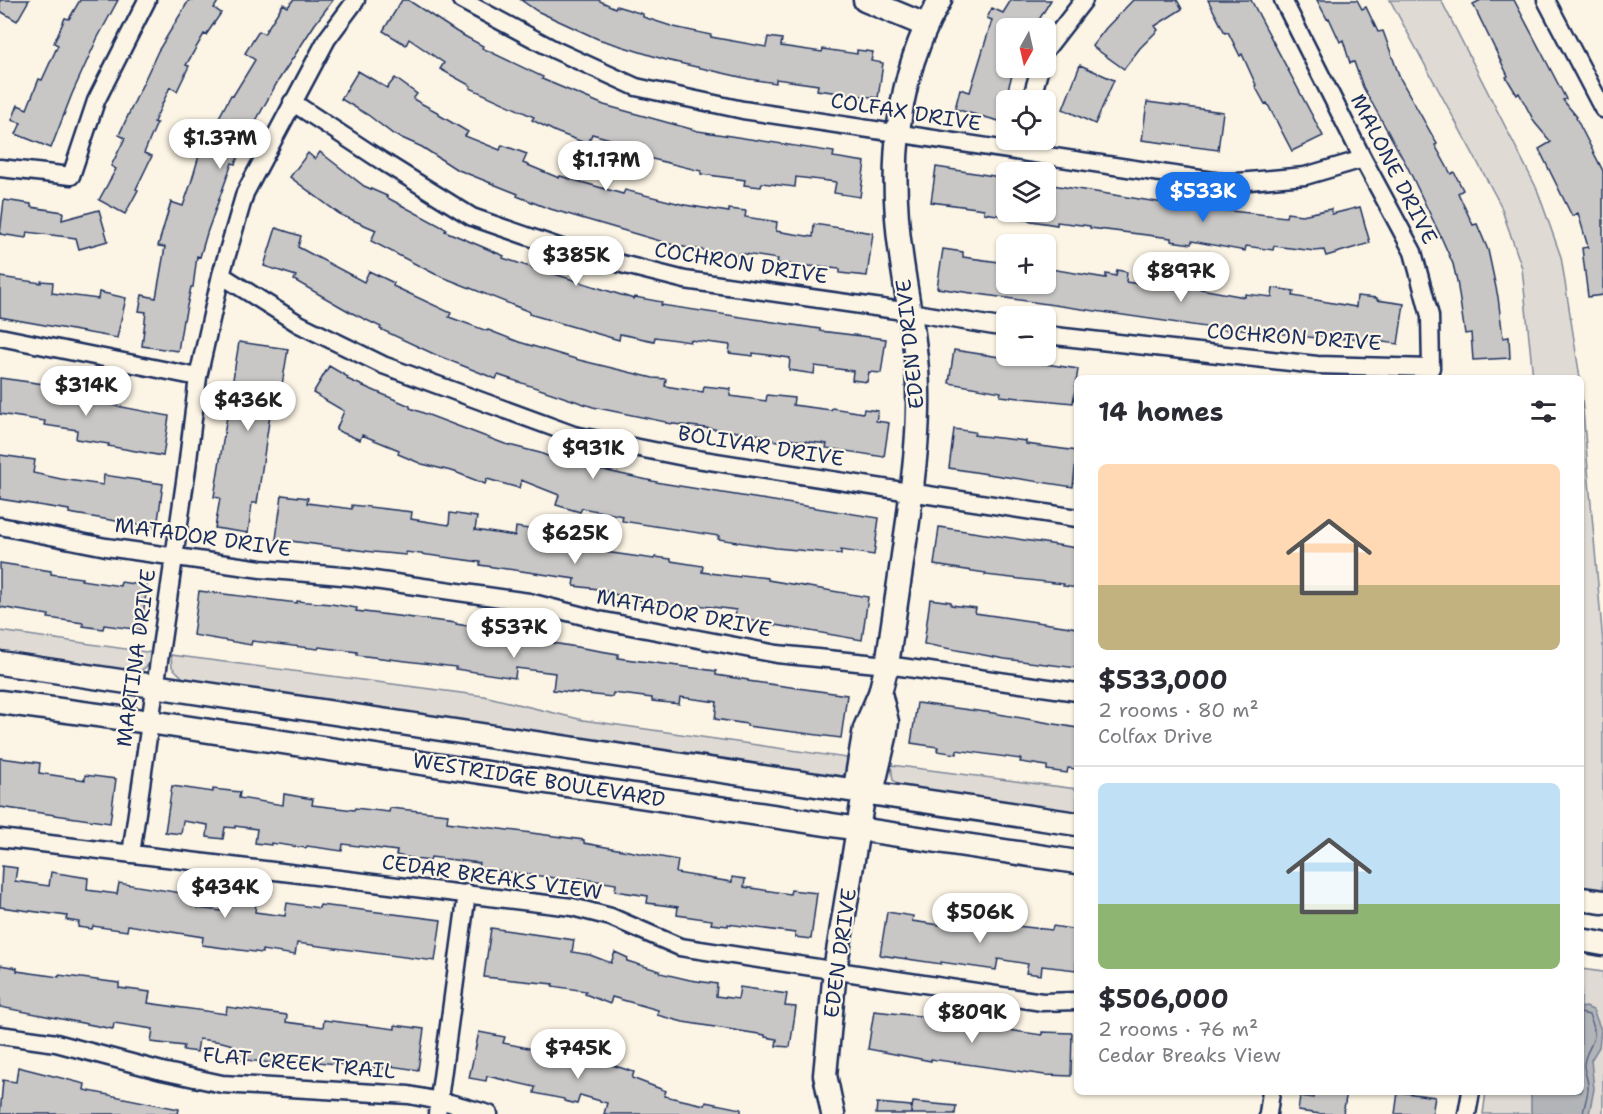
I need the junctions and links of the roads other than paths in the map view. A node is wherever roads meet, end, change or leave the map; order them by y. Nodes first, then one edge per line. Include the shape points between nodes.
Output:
1 (147, 0) edge
2 (356, 0) edge
3 (461, 0) edge
4 (865, 0) edge
5 (940, 0) edge
6 (1084, 0) edge
7 (1283, 0) edge
8 (1546, 0) edge
9 (925, 25) junction
10 (1056, 36) edge
11 (292, 102) junction
12 (1603, 109) edge
13 (897, 133) junction
14 (996, 143) edge
15 (1044, 150) edge
16 (1363, 159) junction
17 (0, 168) edge
18 (221, 275) junction
19 (910, 312) junction
20 (996, 326) edge
21 (1056, 336) edge
22 (0, 337) edge
23 (1431, 368) joint
24 (198, 377) junction
25 (911, 493) junction
26 (1074, 518) edge
27 (0, 526) edge
28 (173, 556) junction
29 (0, 663) edge
30 (887, 665) junction
31 (155, 686) junction
32 (1074, 692) edge
33 (0, 702) edge
34 (150, 722) junction
35 (864, 792) junction
36 (1074, 824) edge
37 (860, 828) junction
38 (0, 838) edge
39 (131, 854) junction
40 (1074, 862) edge
41 (467, 893) junction
42 (1584, 899) edge
43 (1603, 902) edge
44 (1584, 941) edge
45 (1603, 944) edge
46 (835, 970) junction
47 (1074, 1001) edge
48 (0, 1035) edge
49 (1271, 1095) edge
50 (1470, 1095) edge
51 (438, 1108) edge
52 (489, 1114) edge
53 (833, 1114) edge
54 (1268, 1114) edge
55 (1467, 1114) edge

1 - 17 street via 96,101 71,176
2 - 11 street, MARTINA DRIVE via 327,39
3 - 13 street, COLFAX DRIVE via 636,87 743,110
4 - 9 main road
5 - 9 main road, EDEN DRIVE
6 - 10 street
7 - 16 street, MALONE DRIVE
8 - 12 street
9 - 13 main road, EDEN DRIVE
11 - 18 street, MARTINA DRIVE via 246,193
11 - 19 street, COCHRON DRIVE via 472,217 570,251 685,280
13 - 14 street, COLFAX DRIVE
13 - 19 main road, EDEN DRIVE via 895,198
15 - 16 street, COLFAX DRIVE via 1227,183 1305,177
16 - 23 street, MALONE DRIVE via 1413,252 1430,316
18 - 24 street, MARTINA DRIVE
18 - 25 street, BOLIVAR DRIVE via 299,324 383,365 574,435 684,457
19 - 20 street, COCHRON DRIVE
19 - 25 main road, EDEN DRIVE via 918,389 918,446
21 - 23 street, COCHRON DRIVE via 1317,365
22 - 24 street
24 - 28 street, MARTINA DRIVE
25 - 26 street, BOLIVAR DRIVE
25 - 30 main road, EDEN DRIVE
27 - 28 street, MATADOR DRIVE
28 - 30 street, MATADOR DRIVE via 529,602 599,620 777,654
28 - 31 street, MARTINA DRIVE
29 - 31 main road, WESTRIDGE BOULEVARD
30 - 32 street, MATADOR DRIVE
30 - 35 main road, EDEN DRIVE via 865,728 856,783
31 - 34 street, MARTINA DRIVE
31 - 35 main road, WESTRIDGE BOULEVARD
33 - 34 main road, WESTRIDGE BOULEVARD
34 - 37 main road, WESTRIDGE BOULEVARD
34 - 39 street, MARTINA DRIVE
35 - 36 main road, WESTRIDGE BOULEVARD
35 - 37 main road, EDEN DRIVE
37 - 40 main road, WESTRIDGE BOULEVARD
37 - 46 main road, EDEN DRIVE
38 - 39 street, CEDAR BREAKS VIEW
39 - 41 street, CEDAR BREAKS VIEW
41 - 46 street, CEDAR BREAKS VIEW via 572,907 611,917 680,947
41 - 51 street
42 - 43 main road
44 - 45 main road
46 - 47 street, CEDAR BREAKS VIEW via 1042,1002
46 - 53 main road, EDEN DRIVE via 825,1075
48 - 51 street, FLAT CREEK TRAIL via 56,1043 222,1084 409,1095
49 - 54 street
50 - 55 street
51 - 52 street, FLAT CREEK TRAIL

